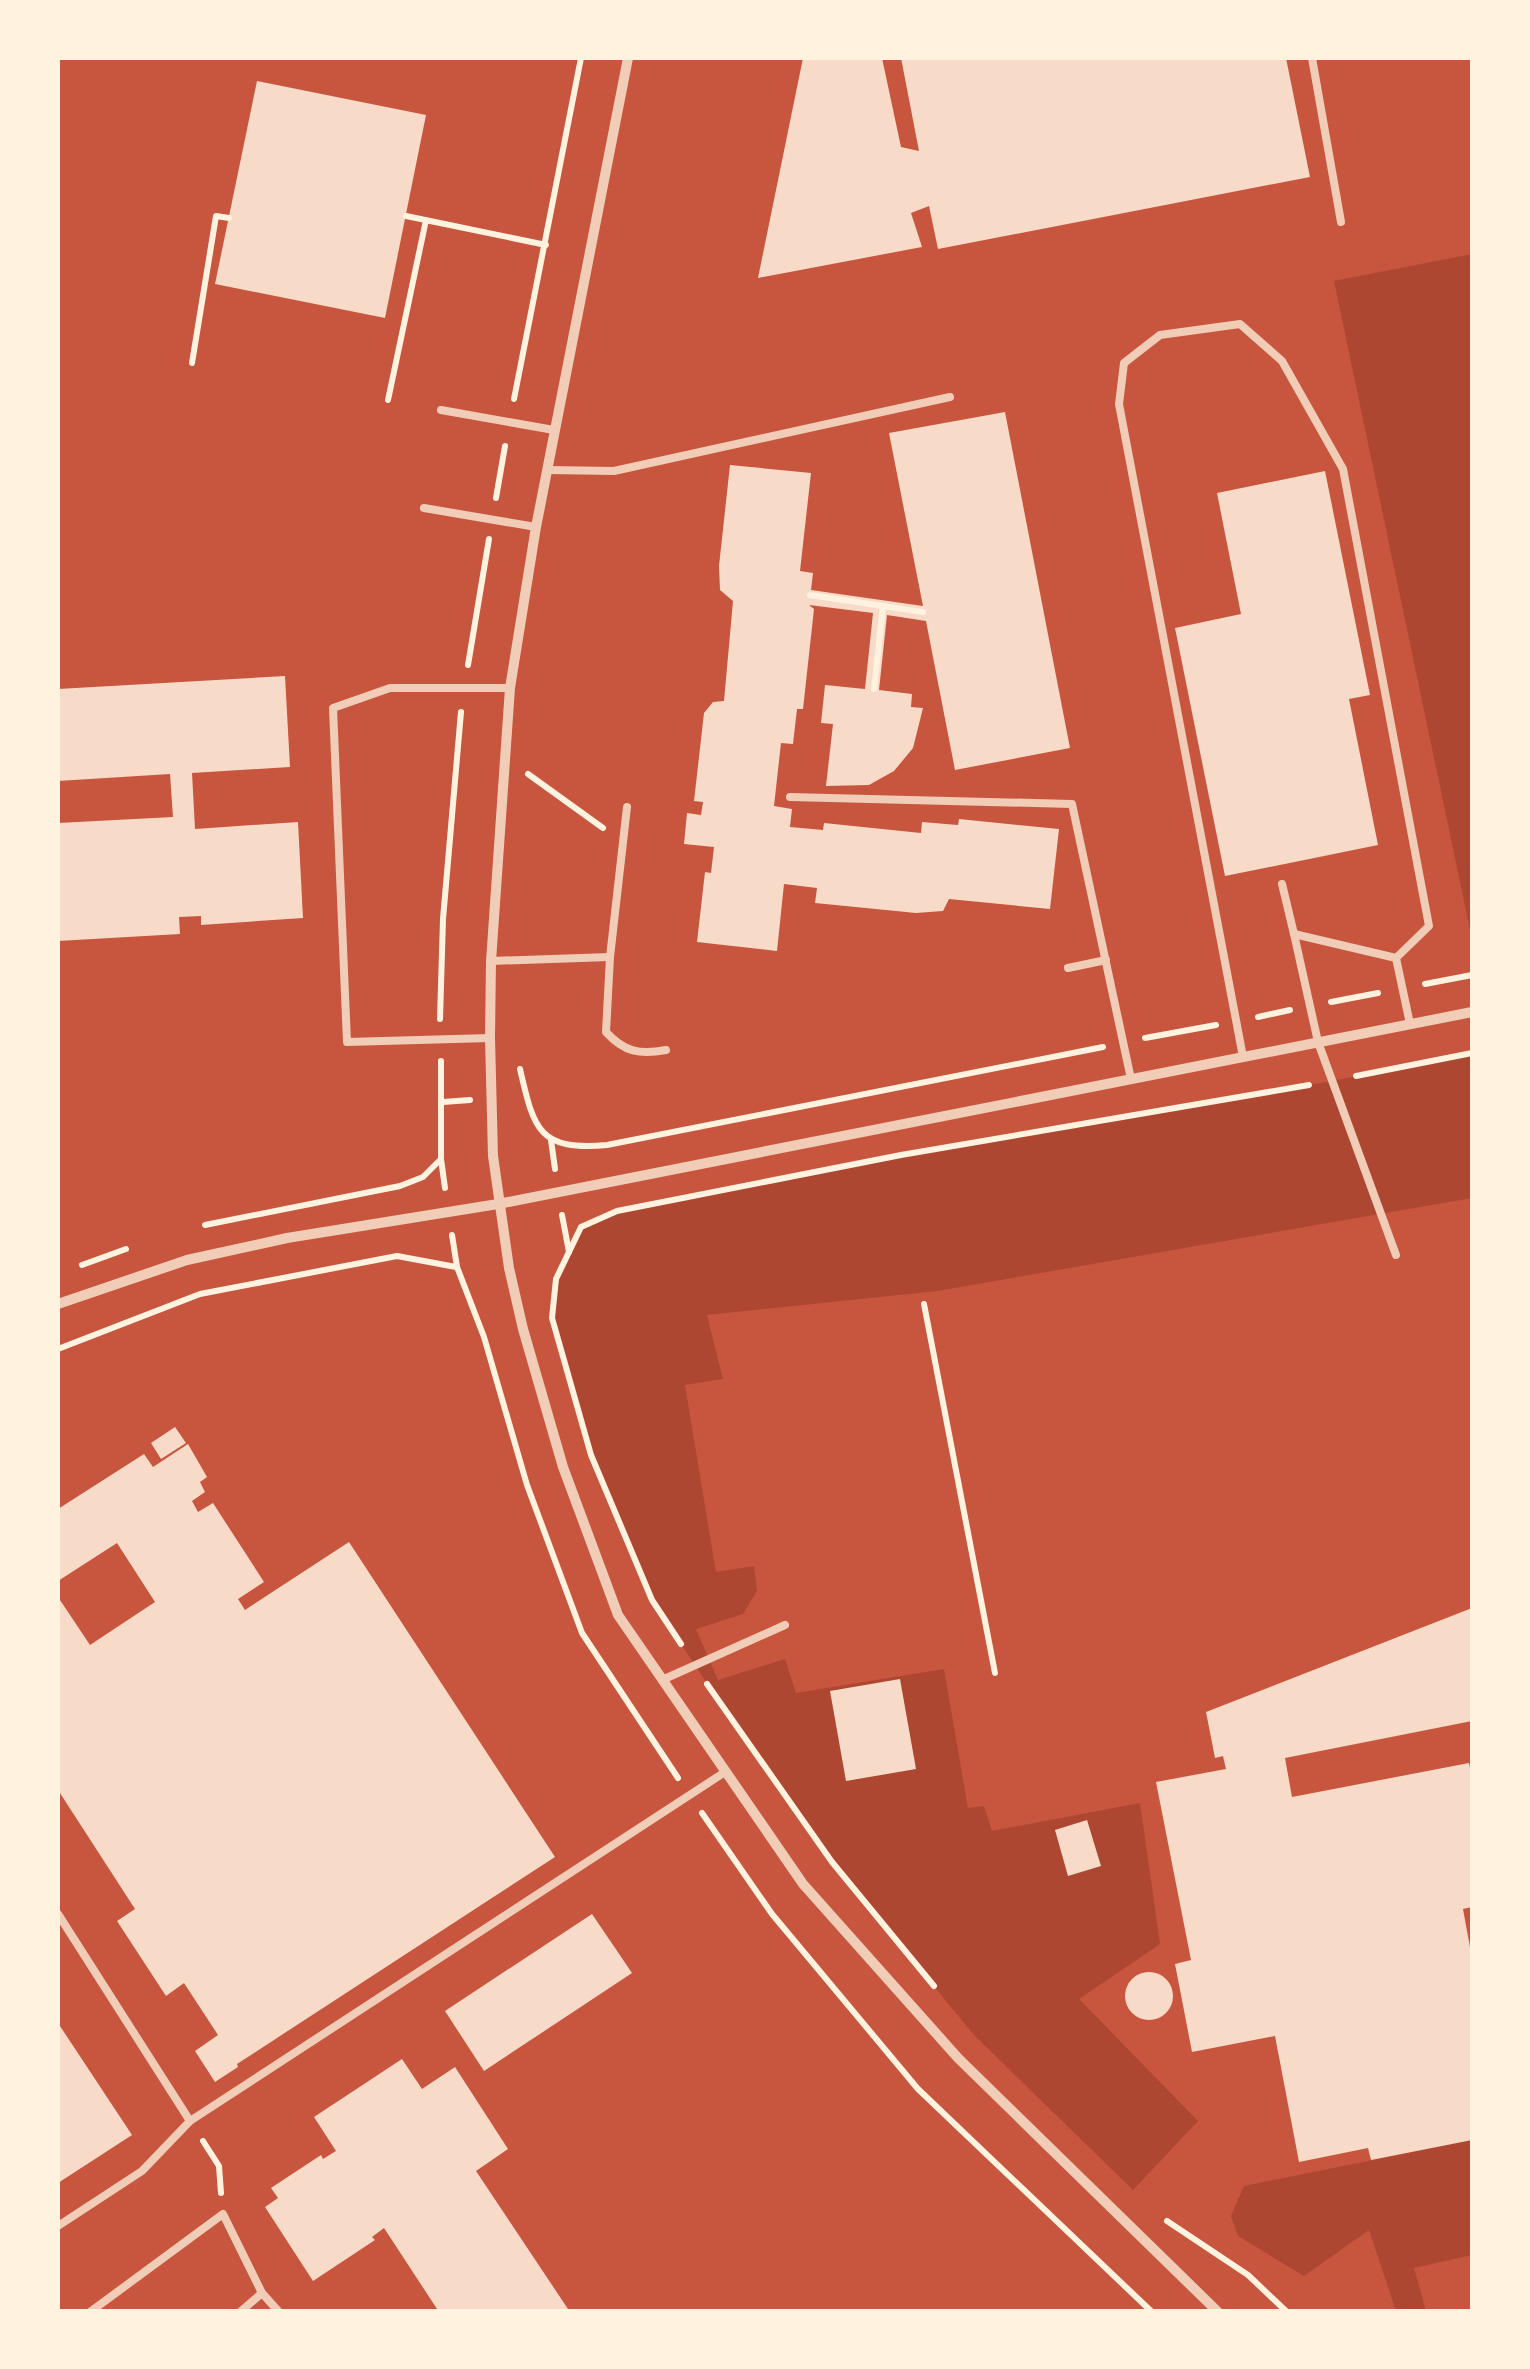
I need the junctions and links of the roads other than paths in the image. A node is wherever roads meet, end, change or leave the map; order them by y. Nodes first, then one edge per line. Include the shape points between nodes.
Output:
1 (628, 58) edge
2 (1312, 58) edge
3 (1340, 222) dead end
4 (950, 397) dead end
5 (441, 410) dead end
6 (554, 430) junction
7 (547, 470) junction
8 (424, 508) dead end
9 (536, 528) junction
10 (510, 688) junction
11 (790, 796) dead end
12 (627, 807) dead end
13 (1282, 884) dead end
14 (1294, 934) junction
15 (610, 957) junction
16 (1396, 958) junction
17 (490, 960) junction
18 (1106, 960) junction
19 (1068, 968) dead end
20 (1472, 1012) edge
21 (1410, 1024) junction
22 (490, 1038) junction
23 (1318, 1042) junction
24 (666, 1050) dead end
25 (1243, 1057) junction
26 (1131, 1079) junction
27 (498, 1204) junction
28 (1396, 1255) dead end
29 (58, 1304) edge
30 (784, 1625) dead end
31 (662, 1680) junction
32 (725, 1772) junction
33 (58, 1914) edge
34 (190, 2121) junction
35 (58, 2226) edge
36 (262, 2293) junction
37 (90, 2312) edge
38 (240, 2312) edge
39 (279, 2312) edge
40 (1218, 2312) edge

1 - 6 street
2 - 3 lane
4 - 7 lane via 614,471
5 - 6 lane
6 - 7 street
7 - 9 street
8 - 9 lane
9 - 10 street
10 - 17 street
10 - 22 lane via 390,688 332,708 348,1042
11 - 18 lane via 1072,804
12 - 15 lane
13 - 14 lane
14 - 16 lane
14 - 23 lane
15 - 17 lane
15 - 24 lane via 606,1032 619,1046 644,1054
16 - 21 lane
16 - 25 lane via 1429,926 1343,469 1282,361 1240,324 1160,335 1124,362 1118,404
17 - 22 street
18 - 19 lane
18 - 26 lane
20 - 21 street
21 - 23 street
22 - 27 street
23 - 25 street
23 - 28 lane
25 - 26 street
26 - 27 street
27 - 29 street via 187,1260
27 - 31 street via 522,1329 563,1467 618,1615
30 - 31 lane
31 - 32 street
32 - 34 lane
32 - 40 street via 803,1884 958,2058
33 - 34 lane
34 - 35 lane via 142,2172
36 - 37 lane via 223,2214
36 - 38 lane
36 - 39 lane

